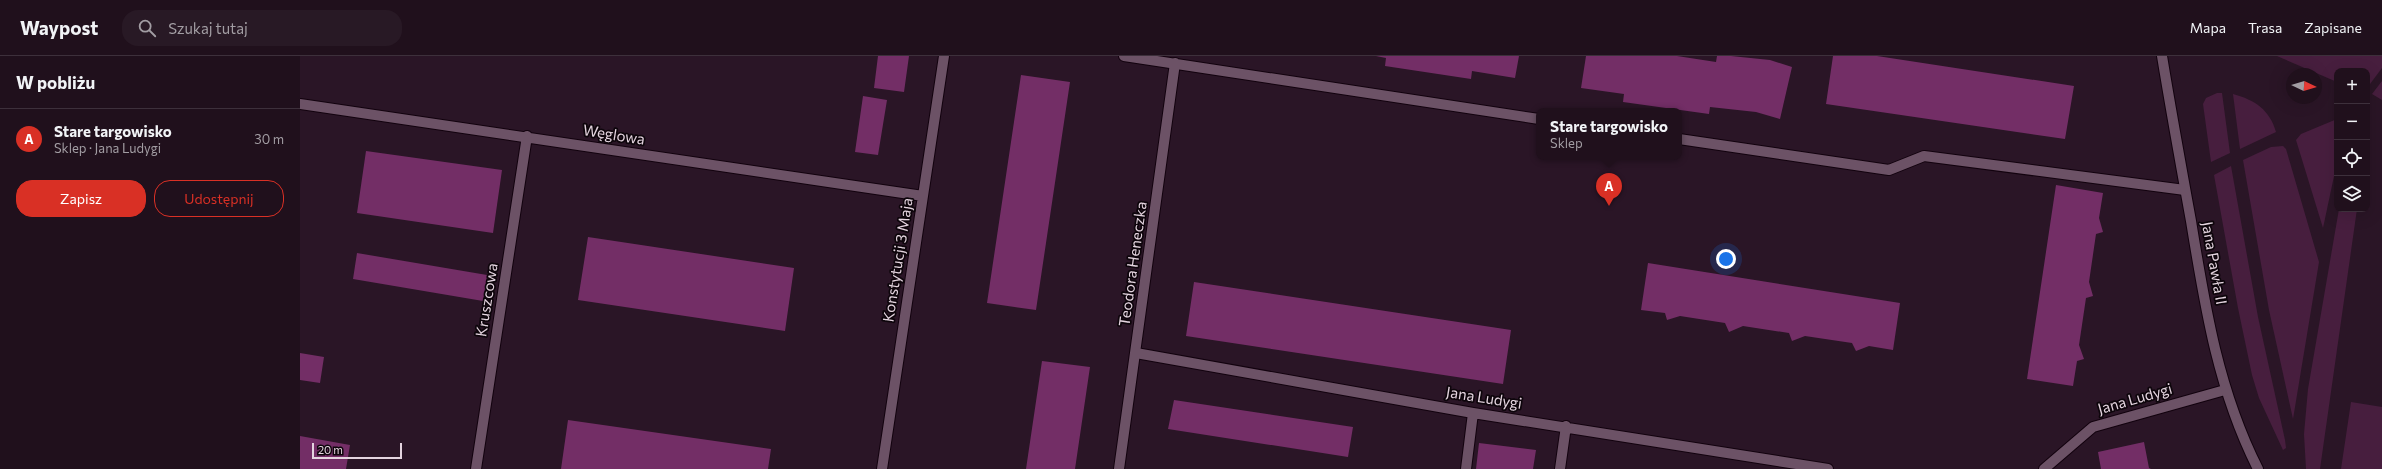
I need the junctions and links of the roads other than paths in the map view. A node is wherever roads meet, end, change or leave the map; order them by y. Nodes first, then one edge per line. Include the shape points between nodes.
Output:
1 (944, 56) edge
2 (1124, 56) edge
3 (2162, 56) edge
4 (1175, 63) junction
5 (300, 104) edge
6 (1536, 119) edge
7 (527, 136) junction
8 (1682, 139) edge
9 (2185, 190) junction
10 (923, 196) junction
11 (1136, 353) junction
12 (2225, 390) junction
13 (1473, 413) junction
14 (1566, 426) junction
15 (476, 469) edge
16 (882, 469) edge
17 (1119, 469) edge
18 (1466, 469) edge
19 (1560, 469) edge
20 (1828, 469) edge
21 (2044, 469) edge
22 (2258, 469) edge

1 - 10 street, Konstytucji 3 Maja
2 - 4 street
3 - 9 street, Jana Pawła II
4 - 6 street
4 - 11 street, Teodora Heneczka
5 - 7 street, Węglowa
7 - 10 street, Węglowa
7 - 15 street, Kruszcowa
8 - 9 street via 1889,170 1924,156
9 - 12 street, Jana Pawła II via 2203,292
10 - 16 street, Konstytucji 3 Maja
11 - 13 street, Jana Ludygi
11 - 17 street, Teodora Heneczka
12 - 21 street, Jana Ludygi via 2093,427
12 - 22 street, Jana Pawła II via 2240,434
13 - 14 street, Jana Ludygi
13 - 18 street
14 - 19 street
14 - 20 street, Jana Ludygi

